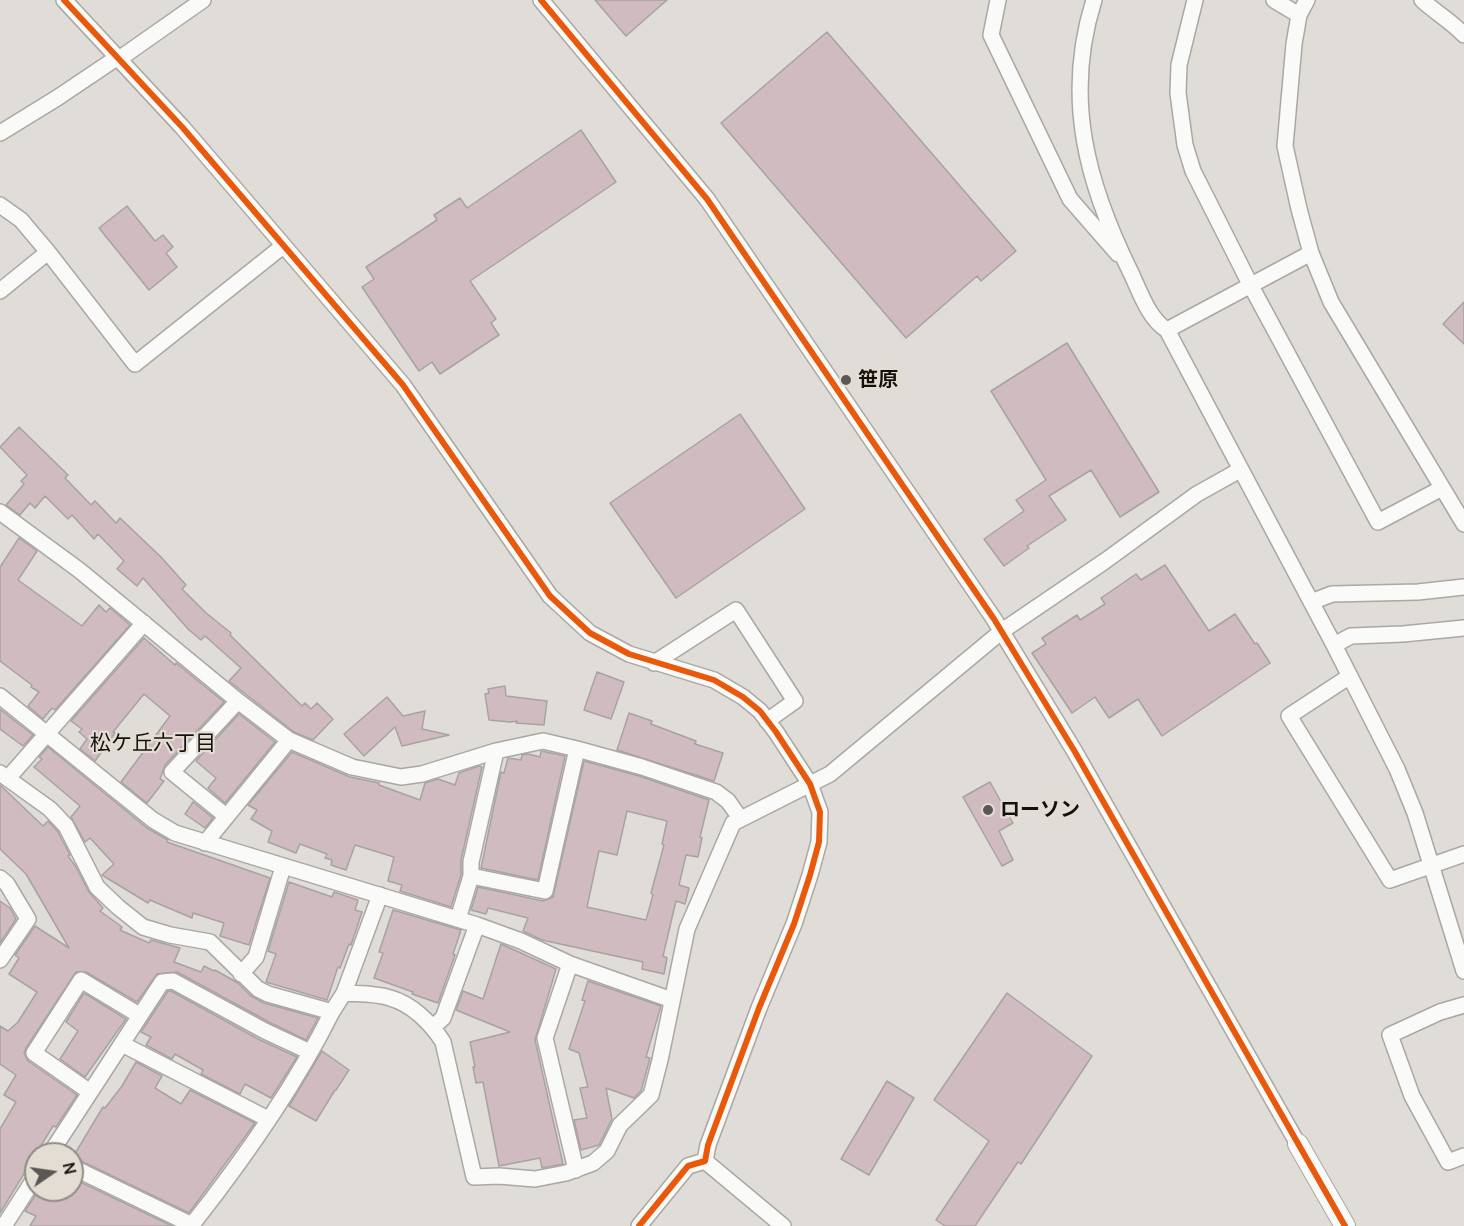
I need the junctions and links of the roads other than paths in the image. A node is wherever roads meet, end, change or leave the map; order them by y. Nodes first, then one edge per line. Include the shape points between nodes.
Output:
1 (64, 0) edge
2 (203, 0) edge
3 (541, 0) edge
4 (998, 0) edge
5 (1094, 0) edge
6 (1195, 0) edge
7 (1274, 0) edge
8 (1307, 0) edge
9 (1422, 0) edge
10 (1299, 15) junction
11 (1464, 35) edge
12 (118, 58) junction
13 (0, 133) edge
14 (0, 205) edge
15 (283, 246) junction
16 (48, 252) junction
17 (1311, 253) junction
18 (1126, 262) junction
19 (1251, 286) junction
20 (0, 291) edge
21 (1167, 330) junction
22 (1240, 470) junction
23 (1442, 488) junction
24 (0, 512) edge
25 (1464, 524) edge
26 (1464, 587) edge
27 (1311, 602) junction
28 (144, 623) junction
29 (1464, 628) edge
30 (1002, 632) junction
31 (1334, 645) junction
32 (654, 663) junction
33 (1350, 676) junction
34 (0, 696) edge
35 (238, 701) junction
36 (767, 721) junction
37 (46, 734) junction
38 (289, 740) junction
39 (578, 749) junction
40 (496, 751) junction
41 (4, 775) edge
42 (810, 784) junction
43 (226, 816) junction
44 (740, 818) junction
45 (205, 843) junction
46 (1464, 854) edge
47 (1431, 865) junction
48 (283, 867) junction
49 (471, 876) junction
50 (0, 878) edge
51 (380, 895) junction
52 (458, 919) junction
53 (477, 925) junction
54 (0, 960) edge
55 (570, 963) junction
56 (1464, 970) edge
57 (241, 974) junction
58 (344, 993) junction
59 (672, 1000) junction
60 (1464, 1005) edge
61 (332, 1012) junction
62 (140, 1015) junction
63 (434, 1026) junction
64 (122, 1044) junction
65 (310, 1052) junction
66 (90, 1092) junction
67 (268, 1119) junction
68 (58, 1142) edge
69 (1298, 1144) joint
70 (1464, 1156) edge
71 (705, 1161) junction
72 (576, 1170) junction
73 (84, 1173) edge
74 (24, 1195) edge
75 (4, 1226) edge
76 (191, 1226) edge
77 (639, 1226) edge
78 (783, 1226) edge
79 (1345, 1226) edge

1 - 12 street
2 - 12 street
3 - 30 street via 706,200
4 - 18 street via 991,35 1070,199
5 - 18 street via 1080,59 1082,124 1095,188
6 - 19 street via 1179,65 1178,93 1185,145 1193,171
7 - 10 street
8 - 10 street
9 - 11 street
10 - 17 street via 1285,146
12 - 13 street
12 - 15 street
14 - 16 street via 21,220
15 - 16 street via 135,364
15 - 32 street via 403,385 550,596 590,633
16 - 20 street
17 - 19 street
17 - 23 street via 1331,302
18 - 21 street via 1158,325
19 - 21 street
19 - 23 street via 1378,522
21 - 22 street
22 - 27 street
22 - 30 street via 1197,494
23 - 25 street
24 - 28 street
26 - 27 street via 1332,594
27 - 31 street
28 - 35 street
28 - 37 street
29 - 31 street via 1351,636
30 - 42 street via 830,774
30 - 69 street via 1075,752
31 - 33 street
32 - 36 street via 722,684 743,697
32 - 36 street via 736,610 795,701
33 - 47 street via 1397,769
33 - 47 street via 1289,716 1390,880
34 - 37 street
35 - 38 street
35 - 43 street via 172,772
36 - 42 street
37 - 41 street
37 - 45 street via 153,820
38 - 40 street via 352,767 401,777
38 - 43 street
39 - 40 street via 543,741
39 - 44 street via 716,792
39 - 49 street via 545,891
40 - 49 street
41 - 57 street via 66,826 97,887 117,907 143,927 210,942
42 - 44 street
42 - 71 street via 820,812 819,842 810,875
43 - 45 street
44 - 59 street via 727,835 687,930
45 - 48 street
46 - 47 street
47 - 56 street
48 - 51 street
48 - 57 street via 256,957
49 - 52 street
50 - 54 street via 28,920
51 - 52 street
51 - 58 street
52 - 53 street
53 - 55 street
53 - 63 street via 443,1018
55 - 59 street
55 - 72 street via 545,1038
57 - 61 street via 268,994
58 - 61 street
58 - 63 street via 391,998
59 - 72 street via 651,1095 620,1125 607,1151
60 - 70 street via 1390,1035 1412,1096 1448,1162
61 - 65 street
62 - 64 street
62 - 65 street via 162,982 173,981
62 - 66 street via 81,980 34,1053
63 - 72 street via 443,1042 474,1177 536,1179
64 - 66 street
64 - 67 street
65 - 67 street
66 - 68 street
67 - 76 street
69 - 79 street
71 - 77 street via 688,1166
71 - 78 street
73 - 76 street
74 - 75 street

